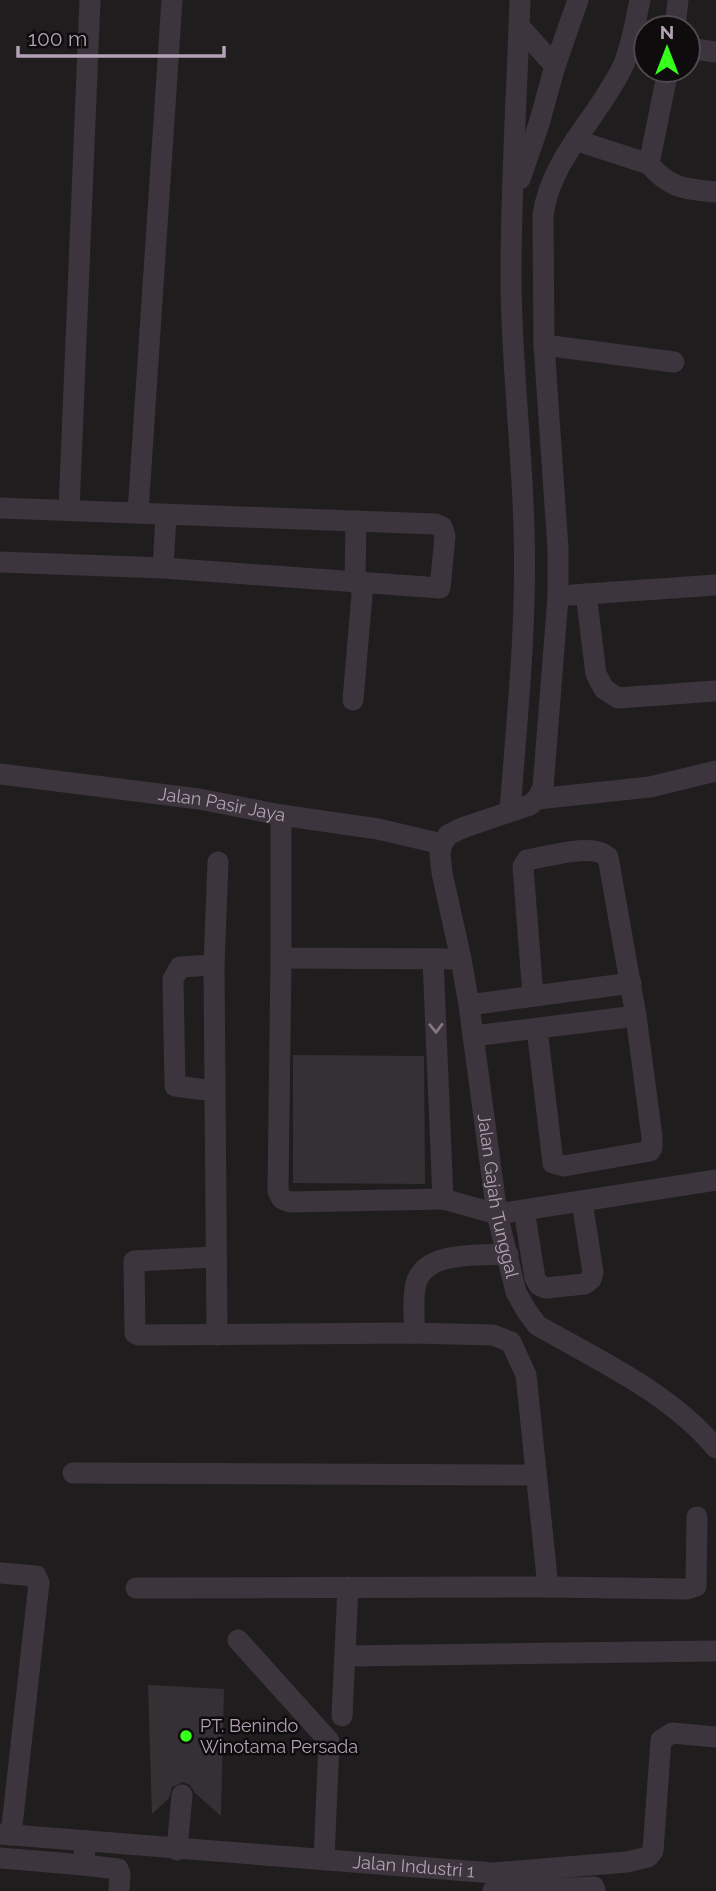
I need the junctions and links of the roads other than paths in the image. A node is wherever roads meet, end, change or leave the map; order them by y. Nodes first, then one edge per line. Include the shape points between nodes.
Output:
1 (90, 0) edge
2 (172, 0) edge
3 (520, 0) edge
4 (578, 0) edge
5 (640, 0) edge
6 (519, 26) junction
7 (555, 66) junction
8 (665, 84) edge
9 (575, 140) junction
10 (649, 164) junction
11 (716, 192) edge
12 (512, 201) junction
13 (544, 345) junction
14 (674, 362) dead end
15 (0, 508) edge
16 (69, 510) junction
17 (138, 513) junction
18 (166, 514) junction
19 (356, 521) junction
20 (0, 562) edge
21 (163, 568) junction
22 (359, 583) junction
23 (716, 585) edge
24 (586, 594) junction
25 (558, 597) junction
26 (716, 691) edge
27 (353, 700) dead end
28 (716, 771) edge
29 (0, 774) edge
30 (537, 799) junction
31 (510, 811) junction
32 (281, 815) junction
33 (442, 844) junction
34 (218, 862) dead end
35 (281, 957) junction
36 (433, 959) junction
37 (461, 959) junction
38 (214, 965) junction
39 (631, 983) junction
40 (533, 996) junction
41 (469, 1005) junction
42 (636, 1016) junction
43 (537, 1029) junction
44 (474, 1037) junction
45 (214, 1091) junction
46 (716, 1181) edge
47 (443, 1199) junction
48 (582, 1202) junction
49 (524, 1210) junction
50 (497, 1214) junction
51 (508, 1254) junction
52 (215, 1257) junction
53 (414, 1333) junction
54 (217, 1335) junction
55 (716, 1448) edge
56 (73, 1474) dead end
57 (536, 1475) junction
58 (697, 1517) dead end
59 (0, 1573) edge
60 (348, 1587) junction
61 (548, 1587) junction
62 (136, 1588) dead end
63 (238, 1640) dead end
64 (716, 1651) edge
65 (347, 1656) junction
66 (342, 1716) dead end
67 (716, 1737) edge
68 (182, 1795) dead end
69 (6, 1834) edge
70 (85, 1841) junction
71 (136, 1845) junction
72 (177, 1850) junction
73 (0, 1858) edge
74 (324, 1860) junction
75 (83, 1865) junction
76 (589, 1865) junction
77 (493, 1885) edge
78 (594, 1889) edge
79 (119, 1891) edge
80 (132, 1891) edge

1 - 16 street
2 - 17 street
3 - 6 street
4 - 7 street
5 - 9 street via 622,67
6 - 7 street
6 - 12 street
7 - 12 street
8 - 10 street
9 - 10 street
9 - 13 street via 556,171 543,215
10 - 11 street via 662,179 679,188
12 - 31 street via 514,384 524,530
13 - 14 street
13 - 25 street
15 - 16 street
16 - 17 street
17 - 18 street
18 - 19 street
18 - 21 street
19 - 22 street
19 - 22 street via 435,524 445,531 440,588
20 - 21 street
21 - 22 street
22 - 27 street
23 - 24 street
24 - 25 street
24 - 26 street via 596,674 604,688 618,698
25 - 30 street via 544,780
28 - 30 street via 650,787
29 - 32 street, Jalan Pasir Jaya via 199,799
30 - 31 street
31 - 33 street via 448,835
32 - 33 street, Jalan Pasir Jaya
32 - 35 street
33 - 37 street, Jalan Gajah Tunggal via 442,873
34 - 38 street
35 - 36 street
35 - 47 street via 278,1191 282,1199
36 - 37 street
36 -> 47 street
37 - 41 street, Jalan Gajah Tunggal
38 - 45 street
38 - 45 street via 180,967 174,974 173,992 175,1086
39 - 40 street
39 - 40 street via 608,857 590,849 527,860 523,867
39 - 42 street
40 - 41 street
41 - 44 street, Jalan Gajah Tunggal
42 - 43 street
42 - 43 street via 652,1148 646,1153 564,1166 553,1163
43 - 44 street
44 - 50 street, Jalan Gajah Tunggal
45 - 52 street
46 - 48 street
47 - 50 street
48 - 49 street
48 - 49 street via 593,1272 584,1284 539,1285
49 - 50 street
50 - 51 street, Jalan Gajah Tunggal
51 - 53 street via 429,1264 415,1284
51 - 55 street, Jalan Gajah Tunggal via 516,1292 537,1325 662,1396
52 - 54 street
52 - 54 street via 134,1261 134,1331 139,1335
53 - 54 street
53 - 57 street via 493,1335 513,1345 526,1375
56 - 57 street
57 - 61 street
58 - 61 street via 696,1586
59 - 69 street via 36,1576 39,1583
60 - 61 street
60 - 62 street
60 - 65 street
63 - 74 street via 329,1741
64 - 65 street
65 - 66 street
67 - 76 street, Jalan Industri 1 via 663,1736 653,1852 639,1861
68 - 72 street
69 - 70 street, Jalan Industri 1
70 - 71 street, Jalan Industri 1
70 - 75 street
71 - 72 street, Jalan Industri 1
71 - 80 street
72 - 74 street, Jalan Industri 1
73 - 75 street
74 - 77 street, Jalan Industri 1
75 - 79 street via 117,1868
76 - 77 street, Jalan Industri 1
76 - 78 street
77 - 78 street

